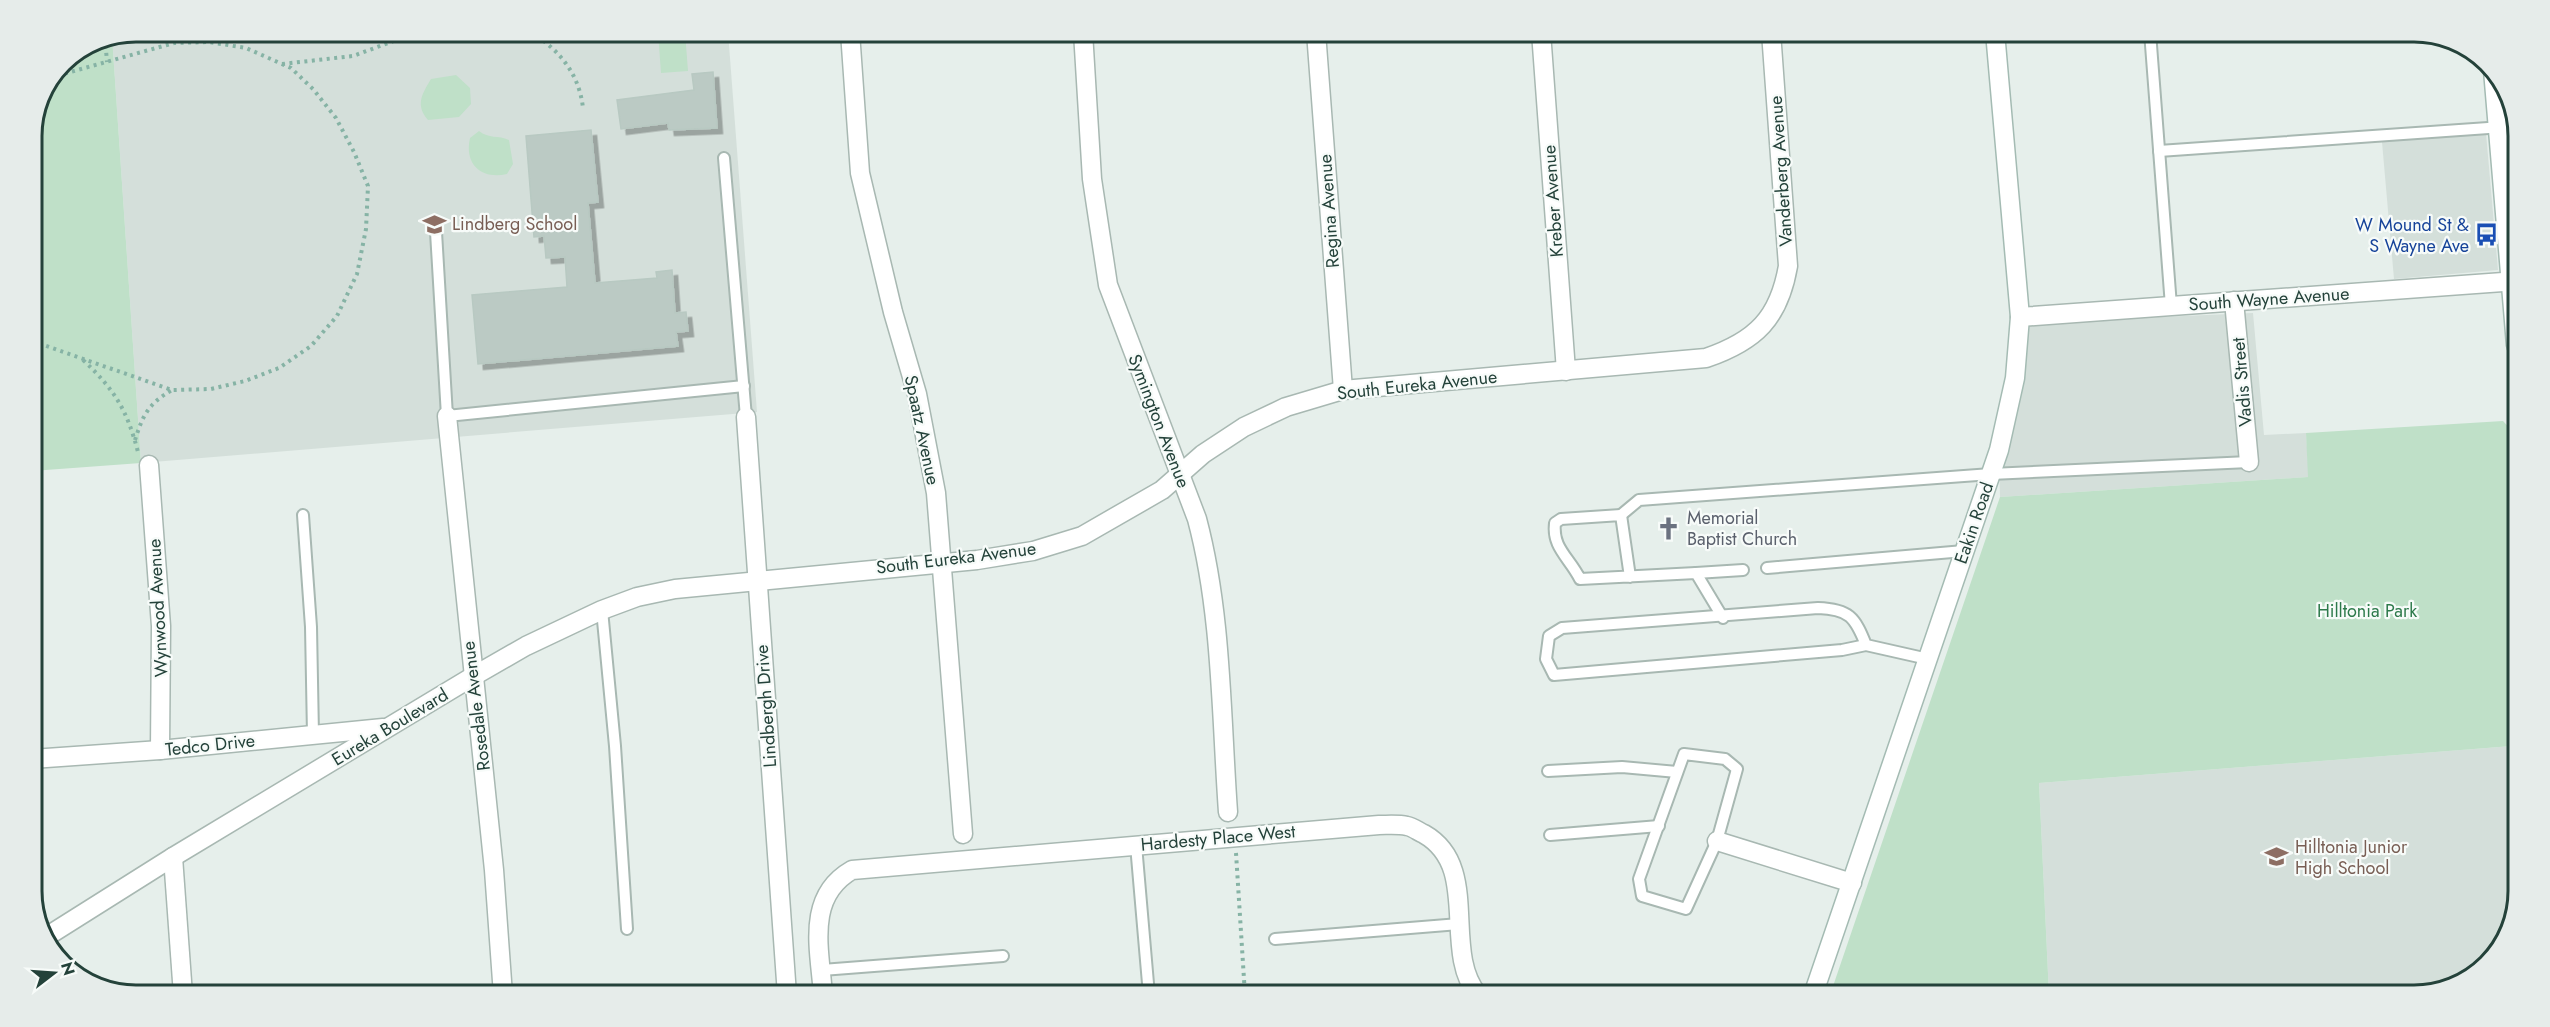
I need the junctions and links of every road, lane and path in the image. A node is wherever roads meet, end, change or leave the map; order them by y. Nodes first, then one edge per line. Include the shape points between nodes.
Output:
1 (391, 42) edge
2 (548, 42) edge
3 (851, 42) edge
4 (1084, 42) edge
5 (1317, 42) edge
6 (1542, 42) edge
7 (1772, 42) edge
8 (1996, 42) edge
9 (2151, 42) edge
10 (106, 47) edge
11 (107, 62) junction
12 (281, 64) junction
13 (68, 73) edge
14 (2495, 88) edge
15 (584, 108) dead end
16 (2498, 127) junction
17 (2507, 127) edge
18 (2159, 151) junction
19 (724, 158) dead end
20 (2508, 230) edge
21 (436, 232) dead end
22 (2508, 281) edge
23 (2234, 301) junction
24 (2171, 306) junction
25 (1776, 308) joint
26 (2020, 317) junction
27 (42, 345) edge
28 (80, 358) junction
29 (1566, 371) junction
30 (744, 386) junction
31 (172, 390) junction
32 (1342, 390) junction
33 (447, 416) junction
34 (746, 417) joint
35 (135, 441) junction
36 (2249, 462) joint
37 (149, 465) joint
38 (1180, 474) junction
39 (1991, 474) junction
40 (303, 515) dead end
41 (1621, 515) junction
42 (1964, 551) junction
43 (941, 562) junction
44 (1767, 568) dead end
45 (1743, 570) dead end
46 (1696, 573) junction
47 (1630, 577) junction
48 (758, 579) junction
49 (602, 610) junction
50 (1723, 618) junction
51 (1866, 645) junction
52 (1928, 659) junction
53 (472, 677) junction
54 (388, 728) junction
55 (313, 735) junction
56 (160, 750) junction
57 (42, 758) edge
58 (1548, 771) dead end
59 (1677, 772) junction
60 (1228, 812) dead end
61 (1659, 826) junction
62 (963, 834) dead end
63 (1550, 835) dead end
64 (1236, 836) junction
65 (1717, 841) junction
66 (1136, 845) junction
67 (172, 857) junction
68 (1852, 883) junction
69 (1459, 924) junction
70 (627, 929) dead end
71 (52, 933) edge
72 (1275, 939) dead end
73 (1003, 956) dead end
74 (822, 970) junction
75 (182, 985) edge
76 (503, 985) edge
77 (787, 985) edge
78 (823, 985) edge
79 (1148, 985) edge
80 (1244, 985) edge
81 (1472, 985) edge
82 (1817, 985) edge

1 - 12 path via 353,56
2 - 15 path via 569,66 581,88
3 - 43 street, Spaatz Avenue via 860,173 917,394 936,493
4 - 38 street, Symington Avenue via 1092,179 1108,285
5 - 32 street, Regina Avenue
6 - 29 street, Kreber Avenue
7 - 25 street, Vanderberg Avenue via 1788,266
8 - 26 street, Eakin Road
9 - 18 lane
10 - 11 path
11 - 12 path via 174,43 209,42 246,48
11 - 13 path
12 - 31 path via 291,68 313,89 336,118 368,186 366,229 357,274 338,316 311,346 279,368 211,389
14 - 16 street
16 - 17 lane
16 - 18 lane
16 - 20 street
18 - 24 lane
19 - 30 lane
21 - 33 lane
22 - 23 street, South Wayne Avenue
23 - 24 street, South Wayne Avenue
23 - 36 street, Vadis Street
24 - 26 street, South Wayne Avenue
25 - 29 street, South Eureka Avenue via 1747,340 1706,358
26 - 39 street, Eakin Road via 2012,399
27 - 28 path
28 - 31 path
28 - 35 path via 118,397 129,417
29 - 32 street, South Eureka Avenue
30 - 33 lane
30 - 34 lane
31 - 35 path via 158,398 142,416
32 - 38 street, South Eureka Avenue via 1286,407 1244,427
33 - 53 street, Rosedale Avenue
34 - 48 street, Lindbergh Drive
35 - 37 path via 141,463
36 - 39 lane
37 - 56 street, Wynwood Avenue via 161,626
38 - 43 street, South Eureka Avenue via 1162,490 1071,540 1033,551
38 - 60 street, Symington Avenue via 1197,519 1210,580
39 - 41 lane via 1639,500
39 - 42 street, Eakin Road
40 - 55 lane
41 - 47 lane
41 - 47 lane via 1561,519 1555,522 1553,535 1580,579
42 - 44 lane
42 - 52 street, Eakin Road
43 - 48 street, South Eureka Avenue
43 - 62 street, Spaatz Avenue
45 - 46 lane
46 - 47 lane
46 - 50 lane
48 - 49 street, Eureka Boulevard via 675,589
48 - 77 street, Lindbergh Drive
49 - 53 street, Eureka Boulevard
49 - 70 lane
50 - 51 lane via 1839,609 1857,623
50 - 51 lane via 1562,628 1549,636 1546,659 1554,675
51 - 52 lane
52 - 68 street, Eakin Road
53 - 54 street, Eureka Boulevard
53 - 76 street, Rosedale Avenue
54 - 55 street, Tedco Drive
54 - 67 street, Eureka Boulevard
55 - 56 street, Tedco Drive
56 - 57 street, Tedco Drive
58 - 59 lane via 1622,767
59 - 61 lane
59 - 65 lane via 1684,754 1725,759 1737,769
61 - 63 lane
61 - 65 lane via 1640,879 1642,896 1686,909
64 - 66 street, Hardesty Place West
64 - 69 street, Hardesty Place West via 1409,826 1435,841 1447,856 1455,872
64 - 80 path
65 - 68 street
66 - 74 street, Hardesty Place West via 852,870 836,879 824,898 819,920
66 - 79 lane
67 - 71 street, Eureka Boulevard
67 - 75 street
68 - 82 street, Eakin Road
69 - 72 lane
69 - 81 street, Hardesty Place West via 1465,973
73 - 74 lane
74 - 78 street

